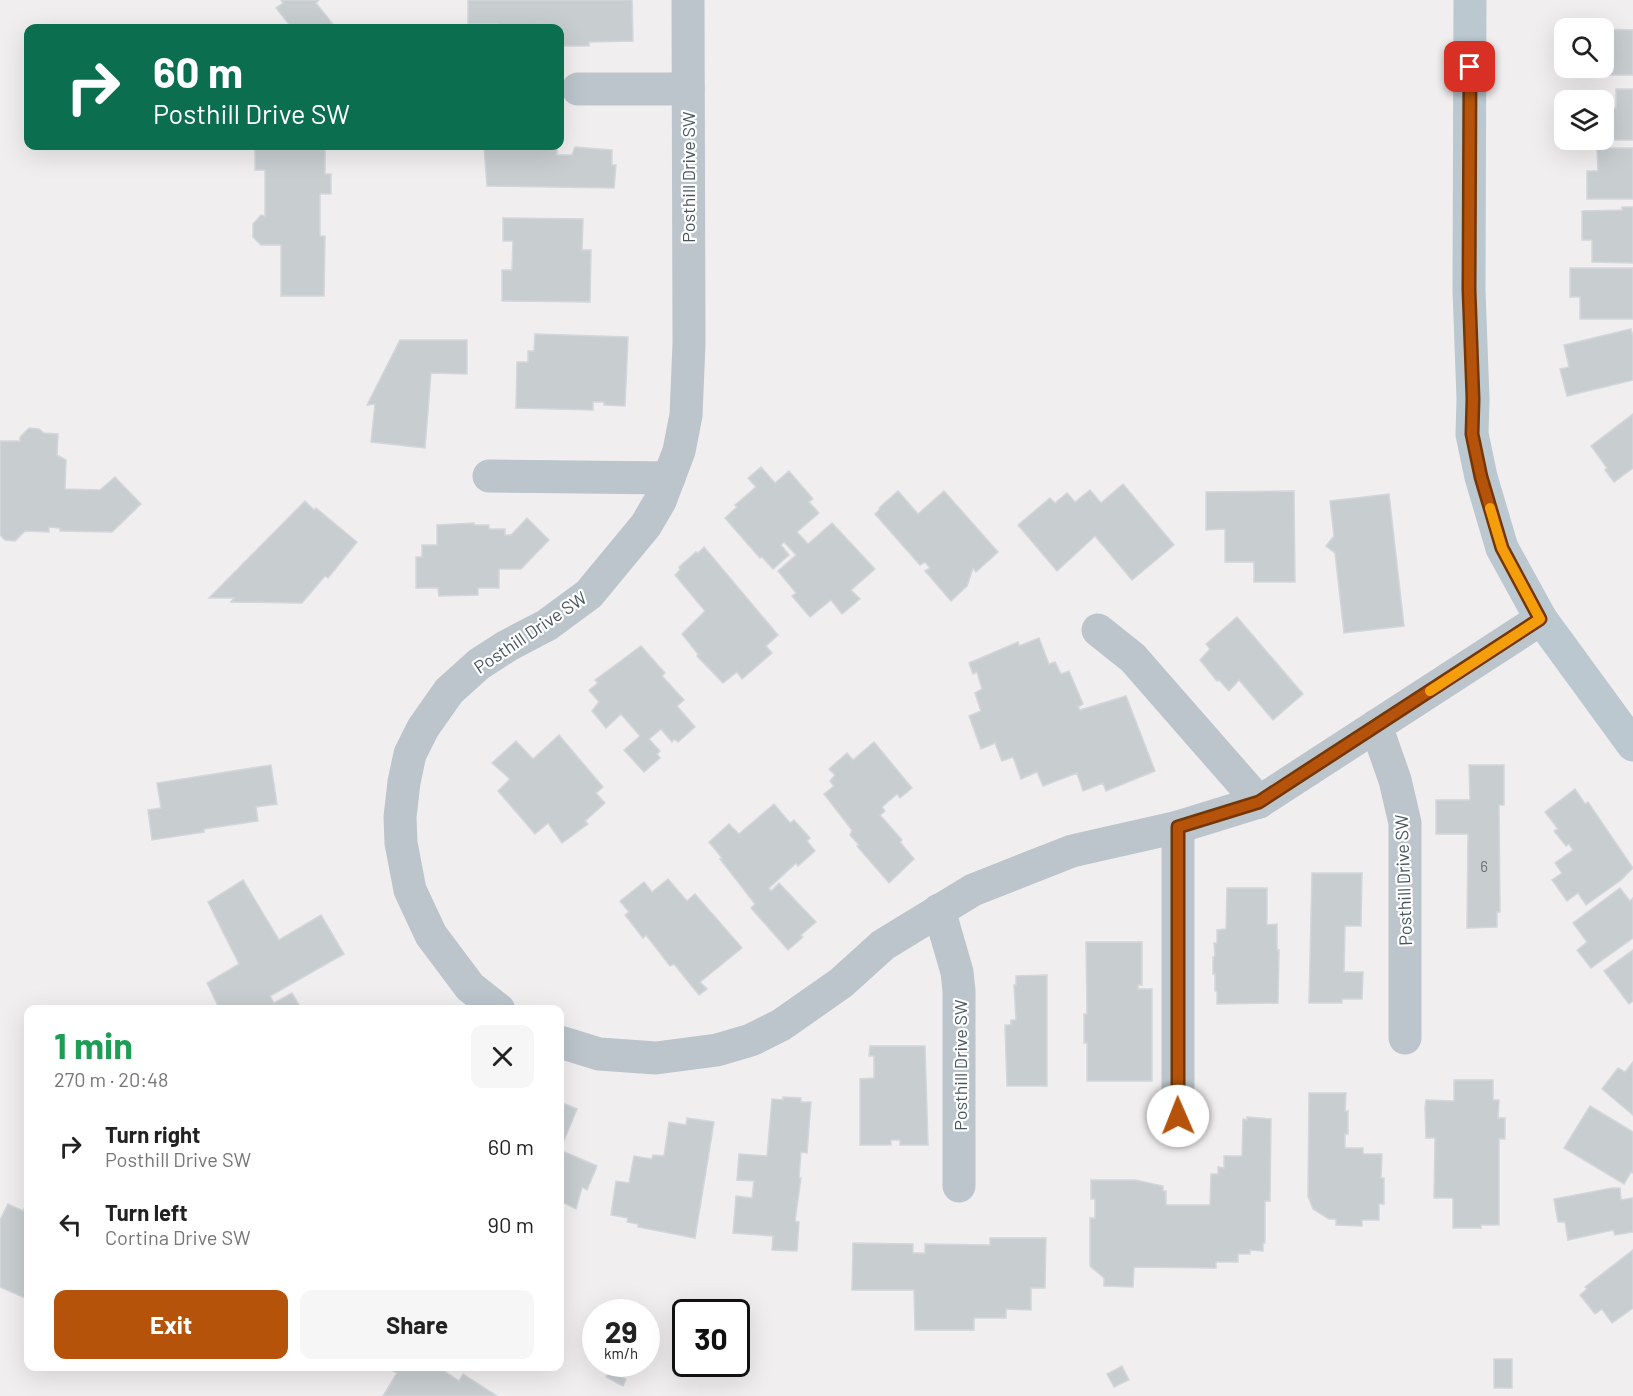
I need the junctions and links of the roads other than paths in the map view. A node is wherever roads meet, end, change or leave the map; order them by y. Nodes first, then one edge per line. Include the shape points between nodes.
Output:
1 (688, 0) edge
2 (1470, 0) edge
3 (578, 89) dead end
4 (688, 89) junction
5 (489, 476) dead end
6 (669, 478) junction
7 (1540, 619) junction
8 (1098, 630) dead end
9 (1376, 726) junction
10 (1633, 745) edge
11 (1259, 802) junction
12 (1178, 827) junction
13 (939, 910) junction
14 (493, 1005) edge
15 (1405, 1038) dead end
16 (564, 1043) edge
17 (1178, 1116) dead end
18 (959, 1186) dead end

1 - 4 street, Posthill Drive SW
2 - 7 street via 1472,434 1502,548
3 - 4 street, Posthill Drive SW
4 - 6 street, Posthill Drive SW via 686,415
5 - 6 street
6 - 14 street, Posthill Drive SW via 646,525 589,594 547,625 479,664 449,691 410,754 400,843 410,890 431,935 470,987
7 - 9 street
7 - 10 street
8 - 11 street via 1133,658
9 - 11 street
9 - 15 street, Posthill Drive SW via 1395,780 1404,823
11 - 12 street
12 - 13 street via 1072,851 973,890
12 - 17 street
13 - 16 street via 883,945 841,983 781,1025 751,1040 717,1050 656,1058 600,1054
13 - 18 street, Posthill Drive SW via 959,991

